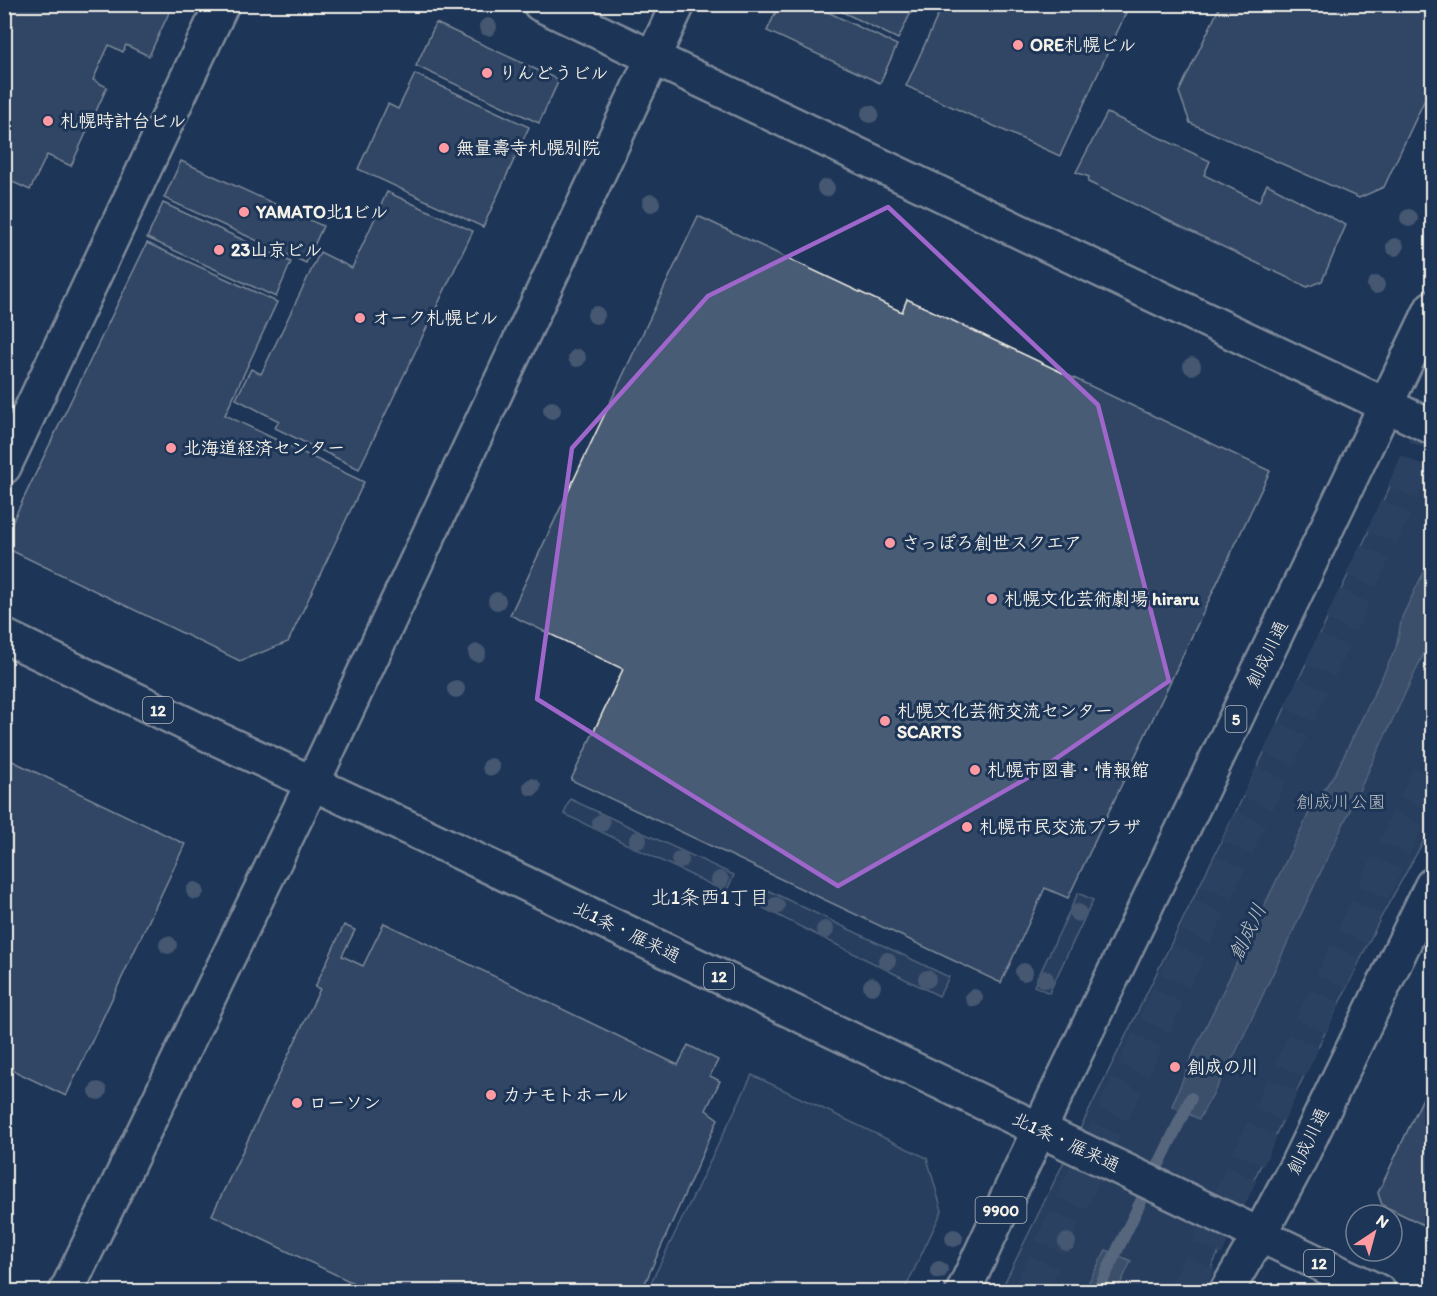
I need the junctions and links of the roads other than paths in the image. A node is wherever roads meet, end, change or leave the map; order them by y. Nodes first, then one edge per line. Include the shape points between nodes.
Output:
1 (222, 4) edge
2 (540, 4) edge
3 (678, 4) edge
4 (653, 58) junction
5 (1432, 308) edge
6 (1387, 405) junction
7 (1432, 428) edge
8 (4, 467) edge
9 (4, 636) edge
10 (313, 782) junction
11 (1432, 885) edge
12 (1039, 1130) junction
13 (1260, 1234) junction
14 (66, 1292) edge
15 (963, 1292) edge
16 (1226, 1292) edge
17 (1380, 1292) edge

1 - 8 main road
2 - 4 main road
3 - 4 main road
4 - 6 main road
4 - 10 main road
5 - 6 main road, 創成川通 / 5
6 - 7 main road
6 - 12 main road, 創成川通 / 5
9 - 10 main road, 北1条・雁来通 / 12
10 - 12 main road, 北1条・雁来通 / 12
10 - 14 main road
11 - 13 main road, 創成川通
12 - 13 main road, 北1条・雁来通 / 12
12 - 15 main road, 9900
13 - 16 main road, 創成川通
13 - 17 main road, 北1条・雁来通 / 12

